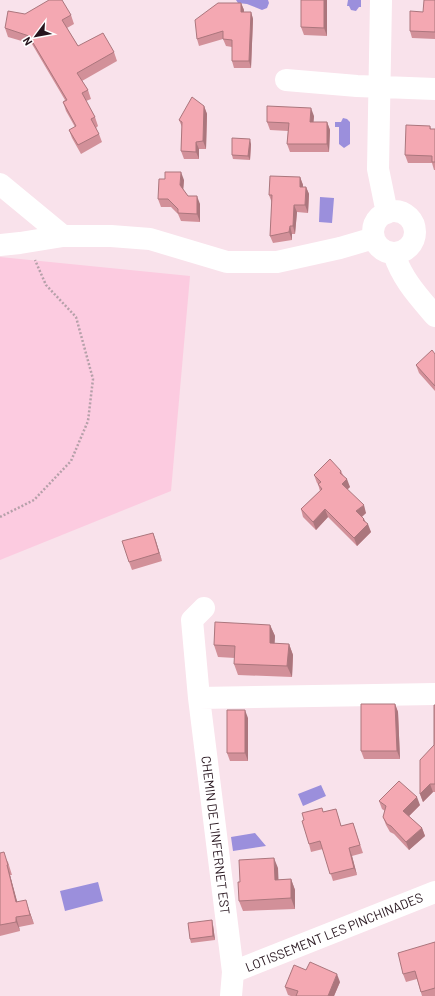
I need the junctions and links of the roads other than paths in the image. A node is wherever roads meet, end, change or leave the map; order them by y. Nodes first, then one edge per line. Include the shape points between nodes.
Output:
1 (381, 0) edge
2 (286, 80) dead end
3 (380, 87) junction
4 (435, 89) edge
5 (0, 184) edge
6 (387, 212) junction
7 (63, 236) junction
8 (374, 238) junction
9 (0, 245) edge
10 (394, 254) junction
11 (435, 316) edge
12 (204, 608) dead end
13 (435, 694) edge
14 (199, 698) junction
15 (435, 892) edge
16 (233, 972) junction
17 (231, 996) edge

1 - 3 street
2 - 3 street
3 - 4 street
3 - 6 street via 378,169
5 - 7 street
6 - 8 street via 376,220
6 - 10 street via 403,212 412,219 415,230 412,243
7 - 8 street via 150,239 226,262 277,262
7 - 9 street
8 - 10 street via 379,248
10 - 11 street via 399,268
12 - 14 street, CHEMIN DE L'INFERNET EST via 192,620
13 - 14 street
14 - 16 street, CHEMIN DE L'INFERNET EST
15 - 16 street, LOTISSEMENT LES PINCHINADES
16 - 17 street, CHEMIN DE L'INFERNET EST

